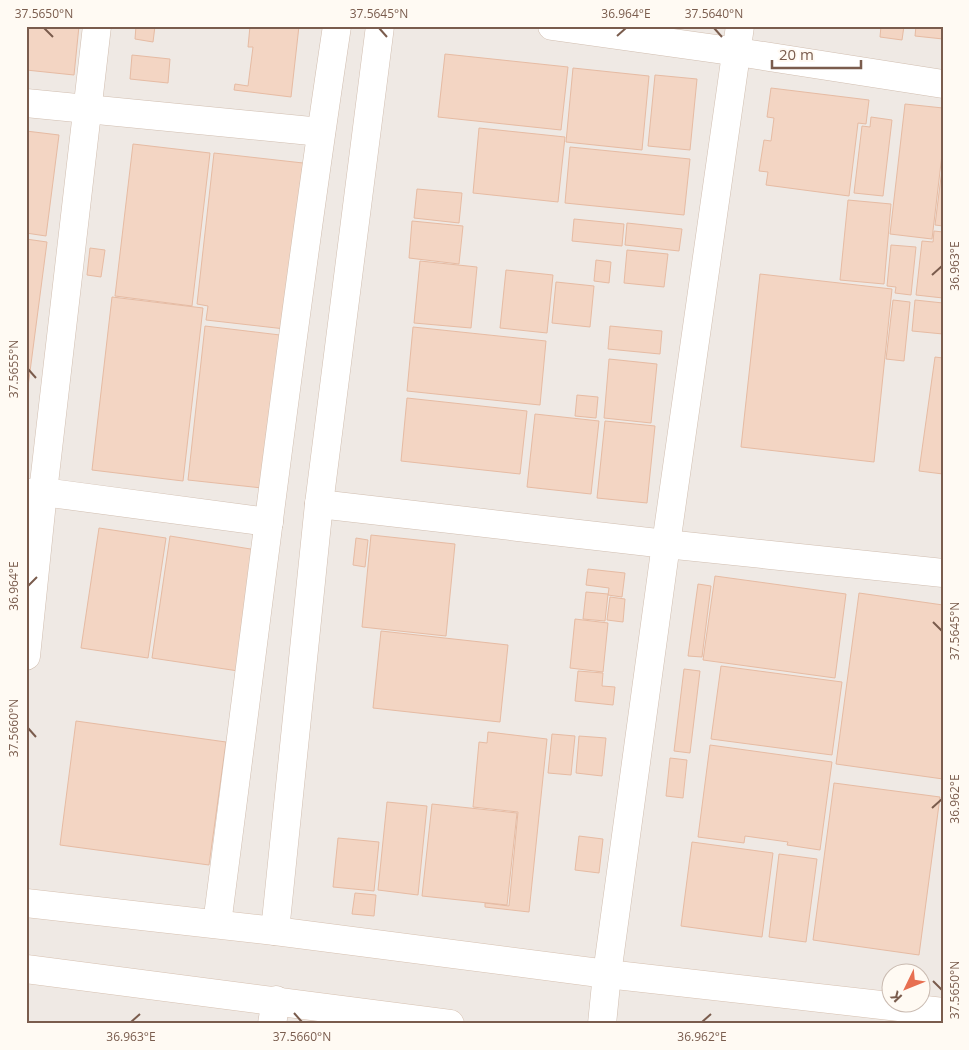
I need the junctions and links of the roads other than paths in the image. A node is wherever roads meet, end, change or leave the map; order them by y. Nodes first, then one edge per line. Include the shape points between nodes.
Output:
1 (97, 26) edge
2 (337, 26) edge
3 (380, 26) edge
4 (552, 26) edge
5 (739, 39) edge
6 (943, 84) edge
7 (26, 103) edge
8 (87, 109) junction
9 (321, 132) junction
10 (34, 493) edge
11 (319, 504) junction
12 (269, 522) junction
13 (666, 544) junction
14 (943, 573) edge
15 (26, 656) edge
16 (26, 902) edge
17 (217, 924) junction
18 (275, 931) junction
19 (26, 968) edge
20 (607, 974) junction
21 (274, 1012) edge
22 (943, 1012) edge
23 (450, 1024) edge
24 (602, 1024) edge

1 - 8 street
2 - 9 street
3 - 11 street
4 - 5 street
5 - 6 street
5 - 13 street
7 - 8 street
8 - 9 street
8 - 10 street
9 - 12 street
10 - 12 street
10 - 15 street
11 - 13 street
11 - 18 street
12 - 17 street
13 - 14 street
13 - 20 street
16 - 17 street
17 - 18 street
18 - 20 street
19 - 21 street
20 - 22 street
20 - 24 street
21 - 23 street

